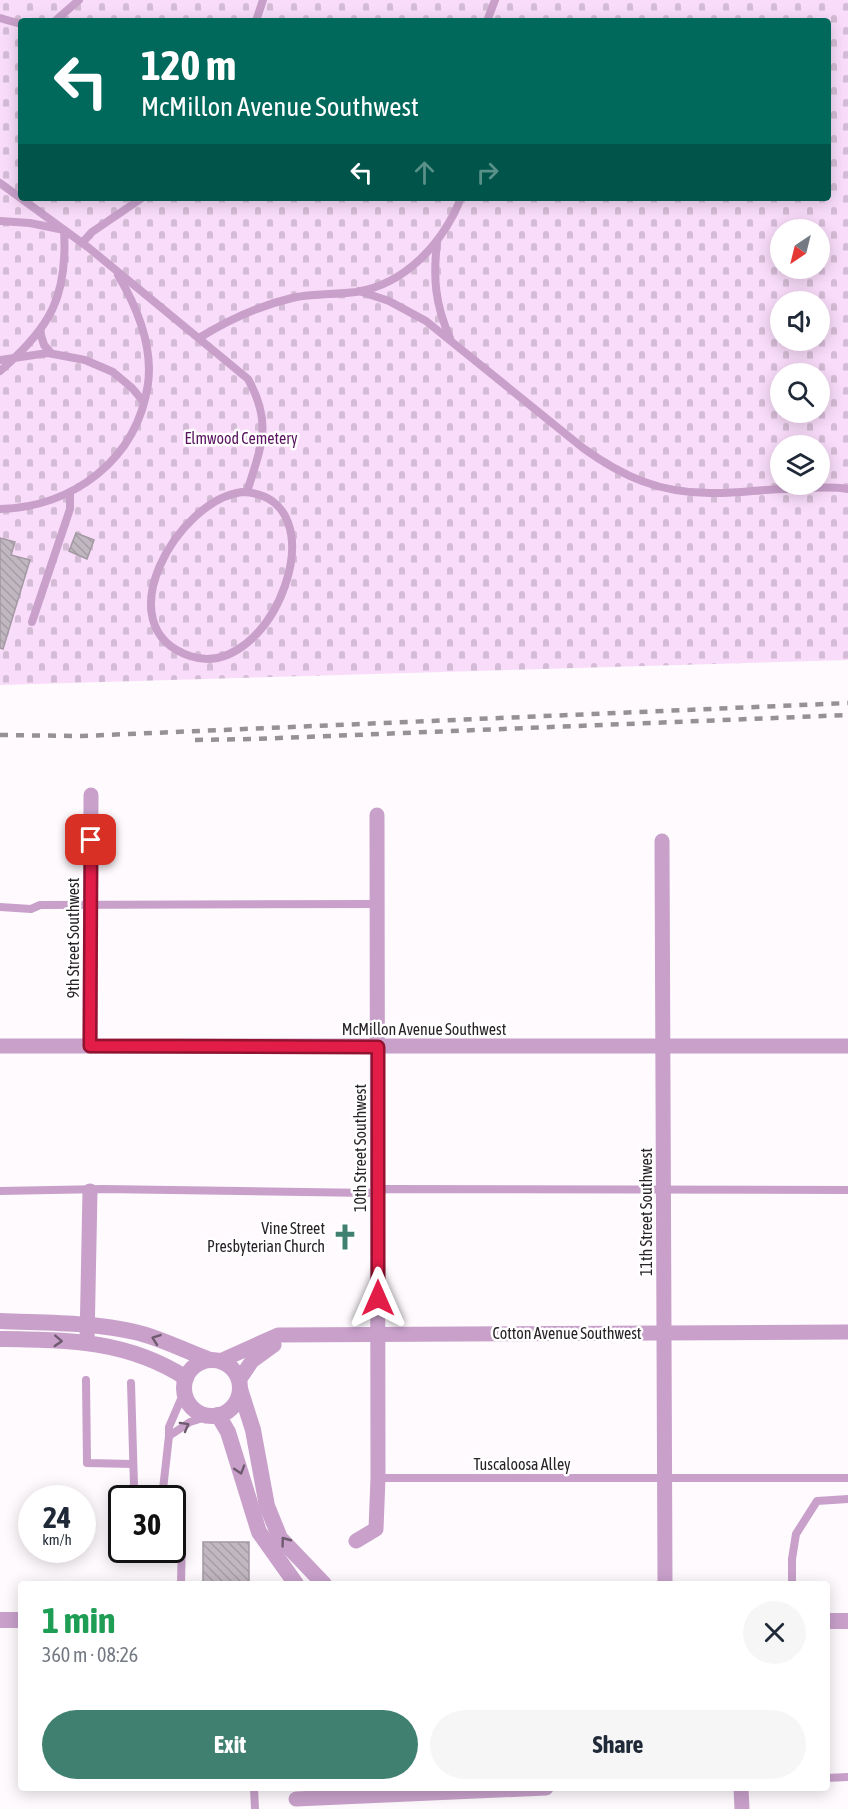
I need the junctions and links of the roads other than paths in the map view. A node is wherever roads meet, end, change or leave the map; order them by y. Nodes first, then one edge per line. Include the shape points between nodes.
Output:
1 (79, 0) edge
2 (263, 0) edge
3 (495, 0) edge
4 (0, 18) edge
5 (59, 18) edge
6 (257, 18) edge
7 (488, 18) edge
8 (18, 23) edge
9 (0, 183) edge
10 (18, 196) edge
11 (25, 201) edge
12 (138, 201) edge
13 (460, 201) edge
14 (0, 221) edge
15 (64, 230) junction
16 (437, 241) junction
17 (82, 243) junction
18 (115, 270) junction
19 (359, 291) junction
20 (40, 332) junction
21 (199, 338) junction
22 (450, 340) junction
23 (51, 353) junction
24 (16, 357) junction
25 (0, 360) edge
26 (0, 371) edge
27 (143, 401) junction
28 (848, 489) edge
29 (247, 492) junction
30 (70, 493) junction
31 (0, 509) edge
32 (32, 622) dead end
33 (91, 795) dead end
34 (376, 815) dead end
35 (662, 841) dead end
36 (376, 904) junction
37 (0, 907) edge
38 (91, 907) junction
39 (0, 1046) edge
40 (90, 1046) junction
41 (848, 1046) edge
42 (378, 1047) junction
43 (662, 1047) junction
44 (665, 1190) junction
45 (848, 1190) edge
46 (0, 1191) edge
47 (90, 1191) junction
48 (378, 1191) junction
49 (0, 1321) edge
50 (664, 1332) junction
51 (848, 1332) edge
52 (87, 1334) junction
53 (378, 1334) junction
54 (286, 1336) junction
55 (0, 1339) edge
56 (215, 1360) junction
57 (86, 1380) dead end
58 (131, 1383) dead end
59 (185, 1385) junction
60 (240, 1385) junction
61 (214, 1416) junction
62 (169, 1437) junction
63 (133, 1464) junction
64 (378, 1478) junction
65 (848, 1478) edge
66 (665, 1479) junction
67 (134, 1485) edge
68 (162, 1485) edge
69 (848, 1499) edge
70 (356, 1541) dead end
71 (181, 1563) edge
72 (181, 1581) edge
73 (294, 1581) edge
74 (317, 1581) edge
75 (665, 1581) edge
76 (792, 1581) edge
77 (0, 1620) edge
78 (18, 1620) edge
79 (830, 1621) edge
80 (848, 1621) edge
81 (848, 1777) edge
82 (830, 1778) edge
83 (254, 1791) edge
84 (478, 1791) edge
85 (741, 1791) edge
86 (296, 1799) edge
87 (255, 1809) edge
88 (742, 1809) edge

1 - 5 lane
2 - 6 lane
3 - 7 lane
4 - 8 lane
9 - 10 lane
11 - 15 lane
12 - 17 lane
13 - 16 lane
14 - 15 lane
15 - 17 lane
15 - 20 lane via 65,267 61,285
16 - 19 lane via 405,270
16 - 22 lane via 436,296
17 - 18 lane
18 - 21 lane
18 - 27 lane via 134,305 144,339 148,384
19 - 21 lane via 273,303 239,315
19 - 22 lane via 409,310
20 - 23 lane
20 - 24 lane
21 - 29 lane via 248,379 256,394 264,430
22 - 28 lane via 598,459 645,483 713,494
23 - 24 lane
23 - 27 lane via 85,360 113,372
24 - 25 lane
24 - 26 lane
27 - 30 lane via 132,431 118,453 99,473
29 - 29 lane via 222,497 193,518 169,547 153,584 151,608 157,628 170,644 190,656 211,658 242,648 265,623 285,584 292,551 290,525 273,501
30 - 31 lane via 34,506
30 - 32 lane via 70,509
33 - 38 street, 9th Street Southwest
34 - 36 street, 10th Street Southwest
35 - 43 street, 11th Street Southwest
36 - 38 lane
36 - 42 street, 10th Street Southwest
37 - 38 lane
38 - 40 street, 9th Street Southwest
39 - 40 street, McMillon Avenue Southwest
40 - 42 street, McMillon Avenue Southwest
41 - 43 street, McMillon Avenue Southwest
42 - 43 street, McMillon Avenue Southwest
42 - 48 street, 10th Street Southwest
43 - 44 street, 11th Street Southwest
44 - 45 lane
44 - 48 lane
44 - 50 street, 11th Street Southwest
46 - 47 lane
47 - 48 lane
47 - 52 street
48 - 53 street, 10th Street Southwest
49 - 52 street
50 - 51 street, Cotton Avenue Southwest
50 - 53 street, Cotton Avenue Southwest
50 - 66 street, 11th Street Southwest
55 -> 52 street
56 -> 52 street via 133,1332
52 - 59 street via 105,1345 170,1368
53 - 54 street, Cotton Avenue Southwest
53 - 64 street, 10th Street Southwest
54 - 56 street, Cotton Avenue Southwest via 278,1335
54 - 60 street via 257,1356
56 - 59 street via 194,1367
56 - 60 street via 235,1372
57 - 63 lane via 87,1463
58 - 63 lane
59 - 61 street via 193,1408
59 - 62 lane
60 - 61 street via 234,1406
74 -> 60 street via 280,1538 267,1506
62 -> 61 lane via 190,1422
61 -> 73 street via 228,1432 259,1532
62 - 68 lane
63 - 67 lane
64 - 66 lane, Tuscaloosa Alley
64 - 70 street, 10th Street Southwest via 376,1529
65 - 66 lane, Tuscaloosa Alley
66 - 75 street, 11th Street Southwest
69 - 76 lane via 817,1501 796,1534
71 - 72 lane
77 - 78 street
79 - 80 street
81 - 82 lane
83 - 87 lane
84 - 86 street
85 - 88 street

